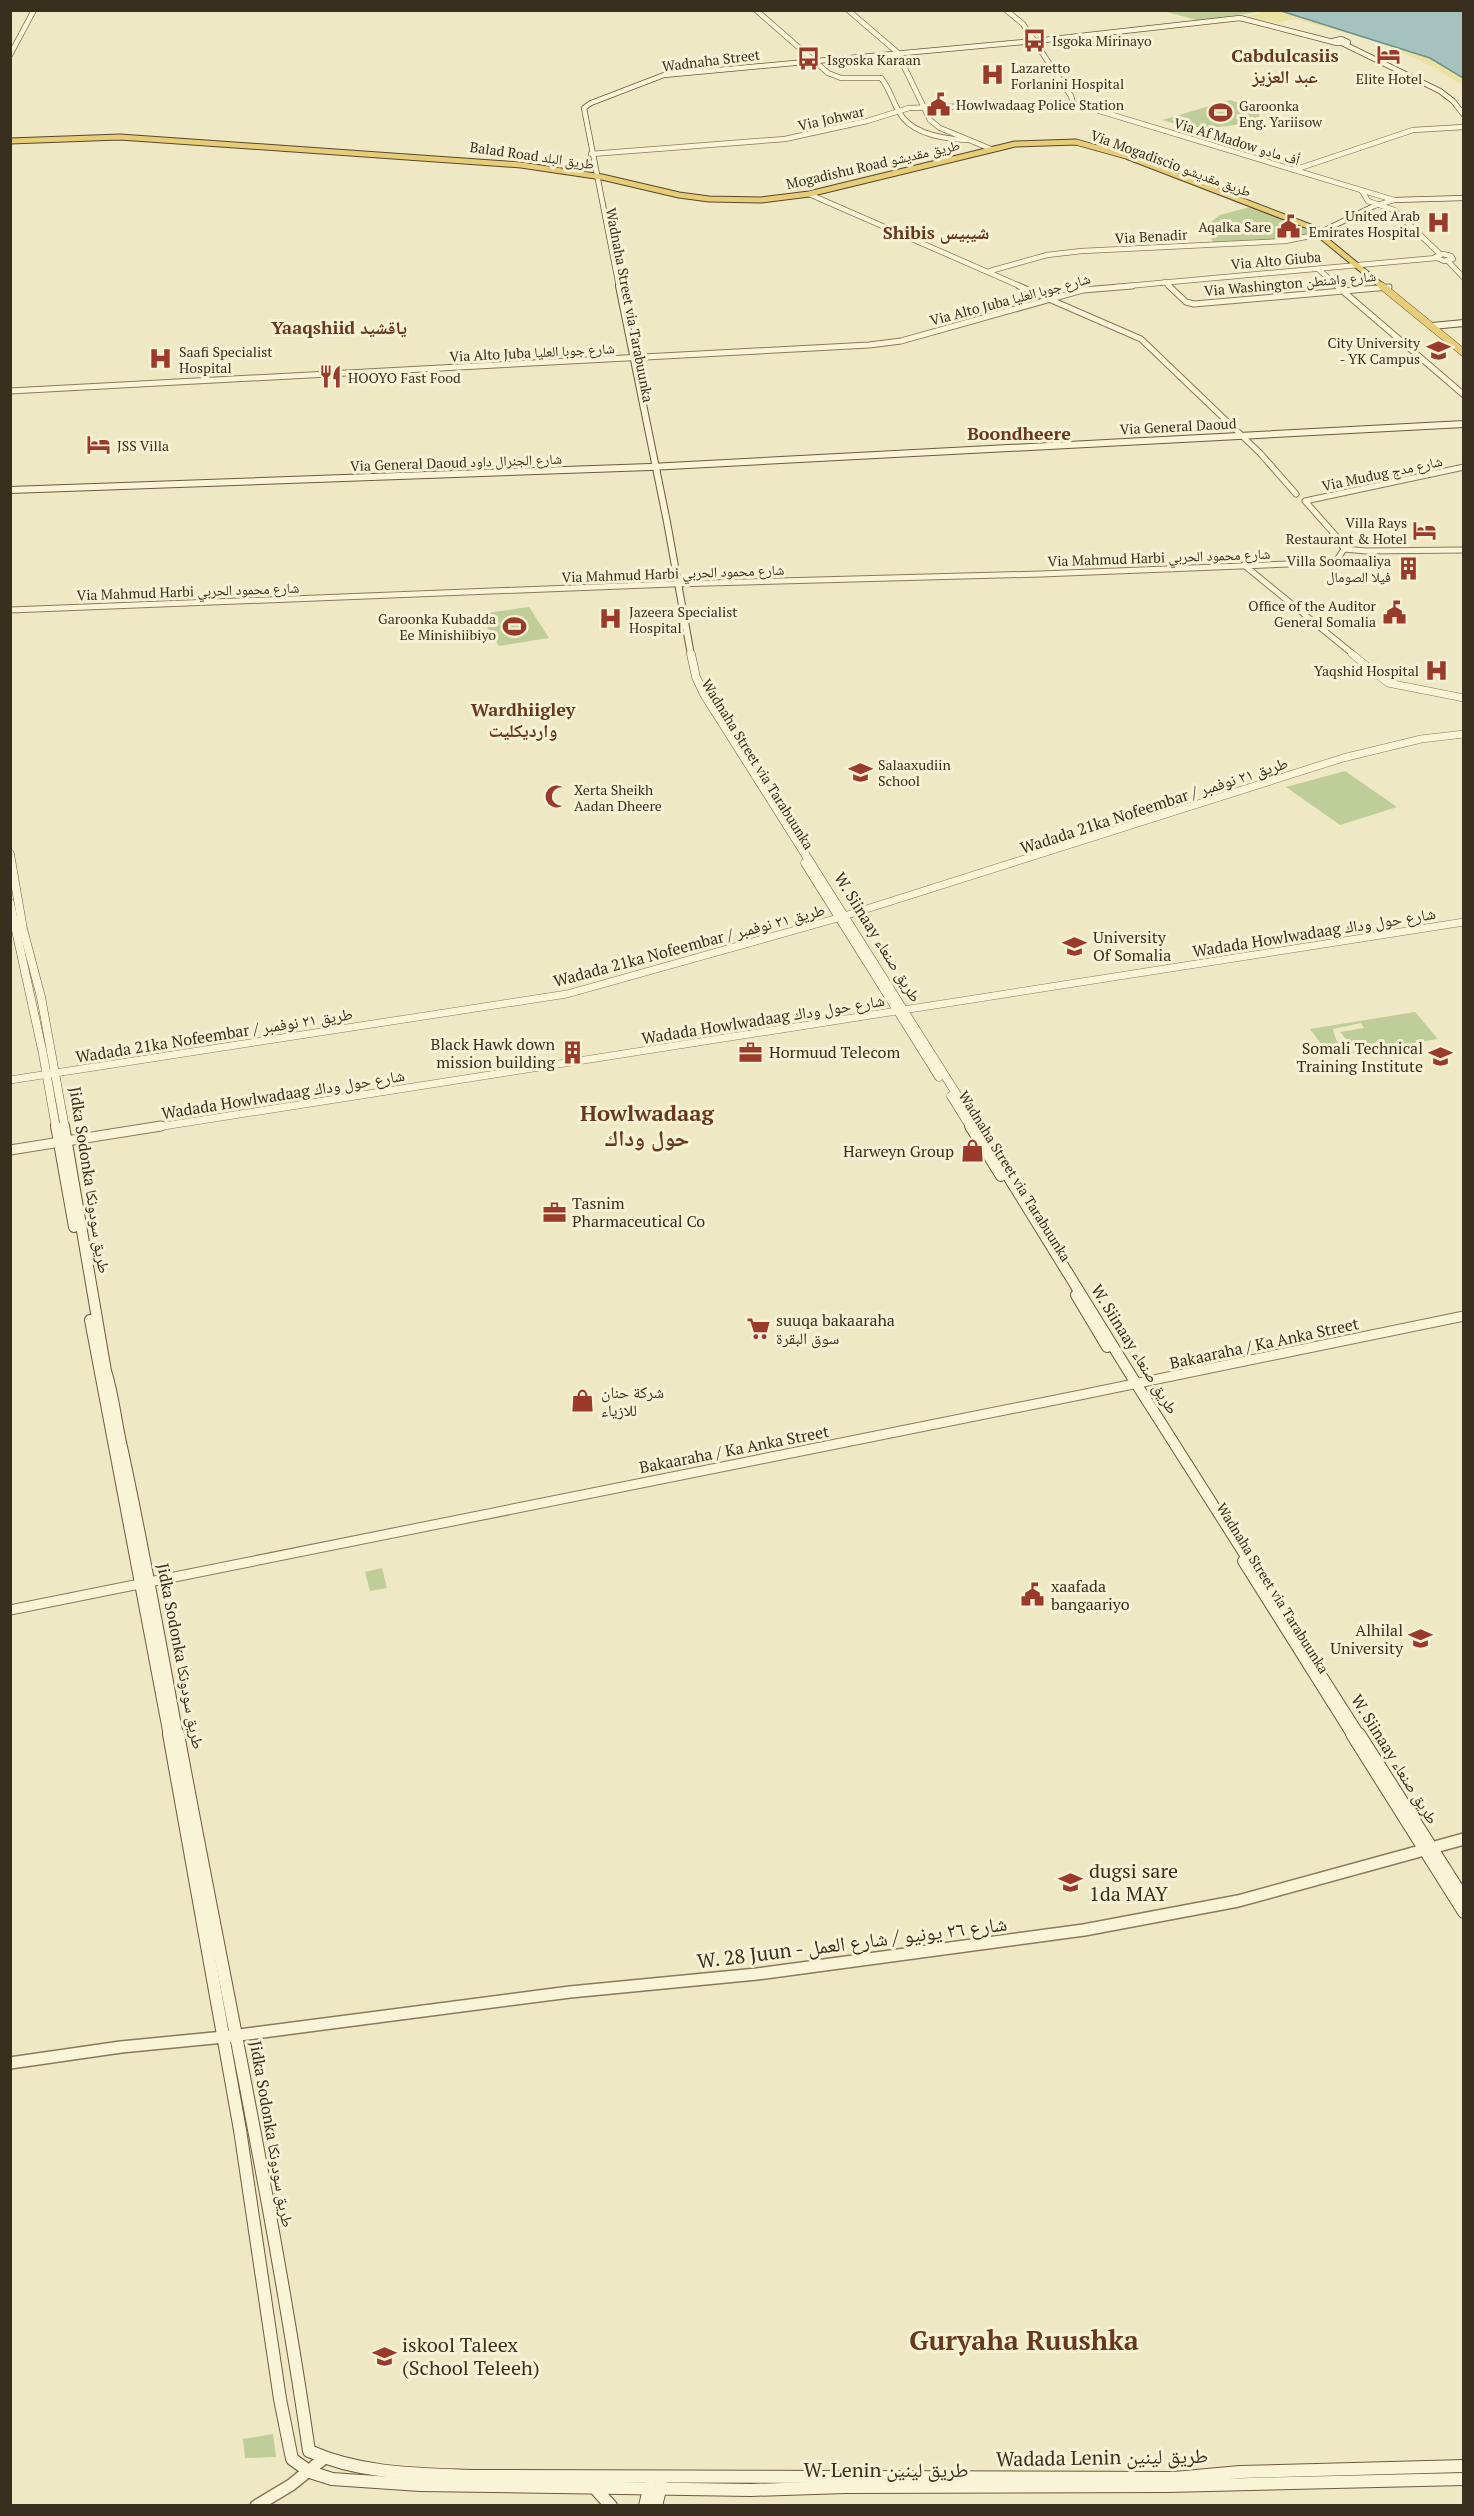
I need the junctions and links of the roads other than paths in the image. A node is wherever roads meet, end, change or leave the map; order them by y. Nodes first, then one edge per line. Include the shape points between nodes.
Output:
1 (34, 10) edge
2 (756, 10) edge
3 (848, 10) edge
4 (1006, 10) edge
5 (1033, 40) junction
6 (11, 52) edge
7 (897, 52) junction
8 (812, 60) junction
9 (1455, 101) junction
10 (1073, 102) junction
11 (922, 108) junction
12 (1464, 108) edge
13 (898, 110) junction
14 (1464, 116) edge
15 (1464, 127) edge
16 (586, 135) junction
17 (968, 140) junction
18 (10, 141) edge
19 (1080, 143) joint
20 (991, 149) junction
21 (591, 154) junction
22 (1293, 170) junction
23 (595, 173) junction
24 (1362, 191) junction
25 (809, 194) junction
26 (1418, 199) junction
27 (1464, 199) edge
28 (1394, 200) junction
29 (1380, 205) junction
30 (1322, 233) junction
31 (1438, 256) junction
32 (1460, 256) dead end
33 (1451, 259) junction
34 (1361, 265) junction
35 (1318, 269) junction
36 (990, 272) junction
37 (1464, 278) edge
38 (1166, 282) junction
39 (1118, 286) joint
40 (1387, 287) junction
41 (1343, 290) junction
42 (1052, 298) junction
43 (1464, 323) edge
44 (1434, 326) junction
45 (1464, 351) edge
46 (632, 359) junction
47 (10, 391) edge
48 (1464, 395) edge
49 (1463, 420) edge
50 (1241, 435) junction
51 (903, 454) joint
52 (652, 467) junction
53 (1464, 467) edge
54 (10, 490) edge
55 (1296, 494) dead end
56 (1344, 549) junction
57 (1464, 550) edge
58 (1243, 565) junction
59 (675, 584) junction
60 (10, 610) edge
61 (680, 613) junction
62 (1464, 698) edge
63 (1464, 728) edge
64 (1451, 734) junction
65 (1464, 734) edge
66 (731, 742) junction
67 (10, 854) edge
68 (10, 903) edge
69 (841, 917) junction
70 (1464, 922) edge
71 (902, 1011) junction
72 (51, 1074) junction
73 (10, 1080) edge
74 (62, 1142) junction
75 (10, 1150) edge
76 (1464, 1317) edge
77 (1134, 1385) junction
78 (145, 1583) junction
79 (10, 1610) edge
80 (1464, 1839) edge
81 (1428, 1849) junction
82 (1464, 1899) edge
83 (1464, 1912) edge
84 (237, 2035) junction
85 (224, 2037) junction
86 (10, 2063) edge
87 (322, 2460) junction
88 (1464, 2466) edge
89 (310, 2472) junction
90 (394, 2477) junction
91 (705, 2477) joint
92 (1464, 2480) edge
93 (656, 2483) junction
94 (594, 2487) junction
95 (256, 2505) edge
96 (611, 2505) edge
97 (645, 2505) edge
98 (656, 2505) edge

1 - 6 street
2 - 8 street
3 - 7 street
4 - 5 street via 1018,18
5 - 7 main road, Wadnaha Street via Tarabuunka
5 - 9 main road, Wadnaha Street via Tarabuunka via 1244,17 1339,41
5 - 10 street
7 - 8 main road, Wadnaha Street via Tarabuunka
7 - 11 street
8 - 13 street via 834,76 881,78
8 - 16 main road, Wadnaha Street via Tarabuunka via 662,75 584,105 581,110
9 - 12 main road
9 - 14 main road
10 - 11 street, Via Johwar
10 - 22 street, Via Af Madow أف مادو
11 - 13 street, Via Johwar
11 - 17 street via 940,128
13 - 17 street via 909,122 933,136
13 - 21 street, Via Johwar via 893,115 785,139
15 - 22 street via 1408,131
16 - 21 main road
16 - 23 main road, Wadnaha Street via Tarabuunka
17 - 20 street
18 - 23 highway, Balad Road طريق البلد via 151,138 466,159
19 - 20 highway, Mogadishu Road طريق مقديشو via 1025,143
19 - 30 highway, Via Mogadiscio طريق مقديشو
20 - 25 highway, Mogadishu Road طريق مقديشو
21 - 23 main road
22 - 24 street, Via Af Madow أف مادو
23 - 25 highway, Mogadishu Road طريق مقديشو via 709,199 760,200
23 - 46 main road, Wadnaha Street via Tarabuunka
24 - 28 street, Via Af Madow أف مادو
24 - 29 street via 1368,201
25 - 36 street
26 - 27 main road
26 - 28 main road
26 - 29 main road
28 - 29 main road
29 - 30 main road
29 - 31 street via 1394,210
30 - 34 highway, Via Mogadiscio طريق مقديشو
30 - 36 street, Via Benadir via 1285,241 1047,255
31 - 33 street
31 - 34 street, Via Alto Giuba
32 - 33 street
33 - 37 street
34 - 35 street, Via Alto Giuba
34 - 40 highway, Via Mogadiscio طريق مقديشو
35 - 38 street, Via Alto Giuba
35 - 41 street
36 - 42 street
38 - 39 street, Via Alto Giuba
38 - 41 street, Via Washington شارع واشنطن via 1190,304
39 - 42 street, Via Alto Juba شارع جوبا العليا
40 - 41 street, Via Washington شارع واشنطن
40 - 44 highway, Via Mogadiscio طريق مقديشو
41 - 48 street
42 - 46 street, Via Alto Juba شارع جوبا العليا via 886,344
42 - 50 street via 1141,339
43 - 44 main road
44 - 45 highway, Via Mogadiscio طريق مقديشو
46 - 47 street, Via Alto Juba شارع جوبا العليا
46 - 52 main road, Wadnaha Street via Tarabuunka
49 - 50 main road, Via General Daoud
50 - 51 main road, Via General Daoud
50 - 55 street
51 - 52 main road, Via General Daoud شارع الجنرال داود
52 - 54 main road, Via General Daoud شارع الجنرال داود
52 - 59 main road, Wadnaha Street via Tarabuunka
53 - 56 street, Via Mudug شارع مدج via 1305,501
56 - 57 street
56 - 58 street, Via Mahmud Harbi شارع محمود الحربي via 1337,560
58 - 59 street, Via Mahmud Harbi شارع محمود الحربي
58 - 62 street via 1388,683
59 - 60 street, Via Mahmud Harbi شارع محمود الحربي
59 - 61 main road, Wadnaha Street via Tarabuunka
61 - 66 main road via 696,677
61 - 66 main road, Wadnaha Street via Tarabuunka via 694,683
63 - 64 street
64 - 65 street
64 - 69 street, Wadada 21ka Nofeembar / طريق ٢١ نوفمبر via 1343,758
66 - 69 main road, Wadnaha Street via Tarabuunka
66 - 69 main road, W. Siinaay طريق صنعاء via 781,815
67 - 72 main road, Jidka Sodonka طريق سودونكا via 23,929 41,997
68 - 72 main road, Jidka Sodonka طريق سودونكا
69 - 71 main road, W. Siinaay طريق صنعاء
69 - 72 street, Wadada 21ka Nofeembar / طريق ٢١ نوفمبر via 567,994
70 - 71 street, Wadada Howlwadaag شارع حول وداك
71 - 74 street, Wadada Howlwadaag شارع حول وداك
71 - 77 main road, W. Siinaay طريق صنعاء
72 - 73 street, Wadada 21ka Nofeembar / طريق ٢١ نوفمبر
72 - 74 main road, Jidka Sodonka طريق سودونكا
74 - 75 street, Wadada Howlwadaag شارع حول وداك
74 - 78 main road, Jidka Sodonka طريق سودونكا
76 - 77 street, Bakaaraha / Ka Anka Street
77 - 78 street, Bakaaraha / Ka Anka Street
77 - 81 main road, W. Siinaay طريق صنعاء
78 - 79 street, Bakaaraha / Ka Anka Street
78 - 84 main road, Jidka Sodonka طريق سودونكا
78 - 85 main road, Jidka Sodonka طريق سودونكا
80 - 81 street, W. 28 Juun - شارع ٢٦ يونيو / شارع العمل
81 - 82 main road, W. Siinaay طريق صنعاء
81 - 83 main road
81 - 84 street, W. 28 Juun - شارع ٢٦ يونيو / شارع العمل via 1238,1901 1084,1930 757,1974 594,1990
84 - 85 street, W. 28 Juun - شارع ٢٦ يونيو / شارع العمل
84 - 87 main road, Jidka Sodonka طريق سودونكا via 307,2442 309,2451
85 - 86 street, W. 28 Juun - شارع ٢٦ يونيو / شارع العمل
85 - 89 main road, Jidka Sodonka طريق سودونكا via 287,2436 292,2459
87 - 89 street
87 - 90 main road, W. Lenin طريق لينين
88 - 91 main road, Wadada Lenin طريق لينين via 1240,2472 1174,2478
89 - 90 main road, W. Lenin طريق لينين via 332,2479
89 - 95 street
90 - 93 main road, W. Lenin طريق لينين via 502,2475
90 - 94 main road, W. Lenin طريق لينين
91 - 93 main road, W. Lenin طريق لينين
92 - 93 main road, W. Lenin طريق لينين via 1144,2486
93 - 94 main road, W. Lenin طريق لينين
93 - 97 main road
93 - 98 main road
94 - 96 main road

